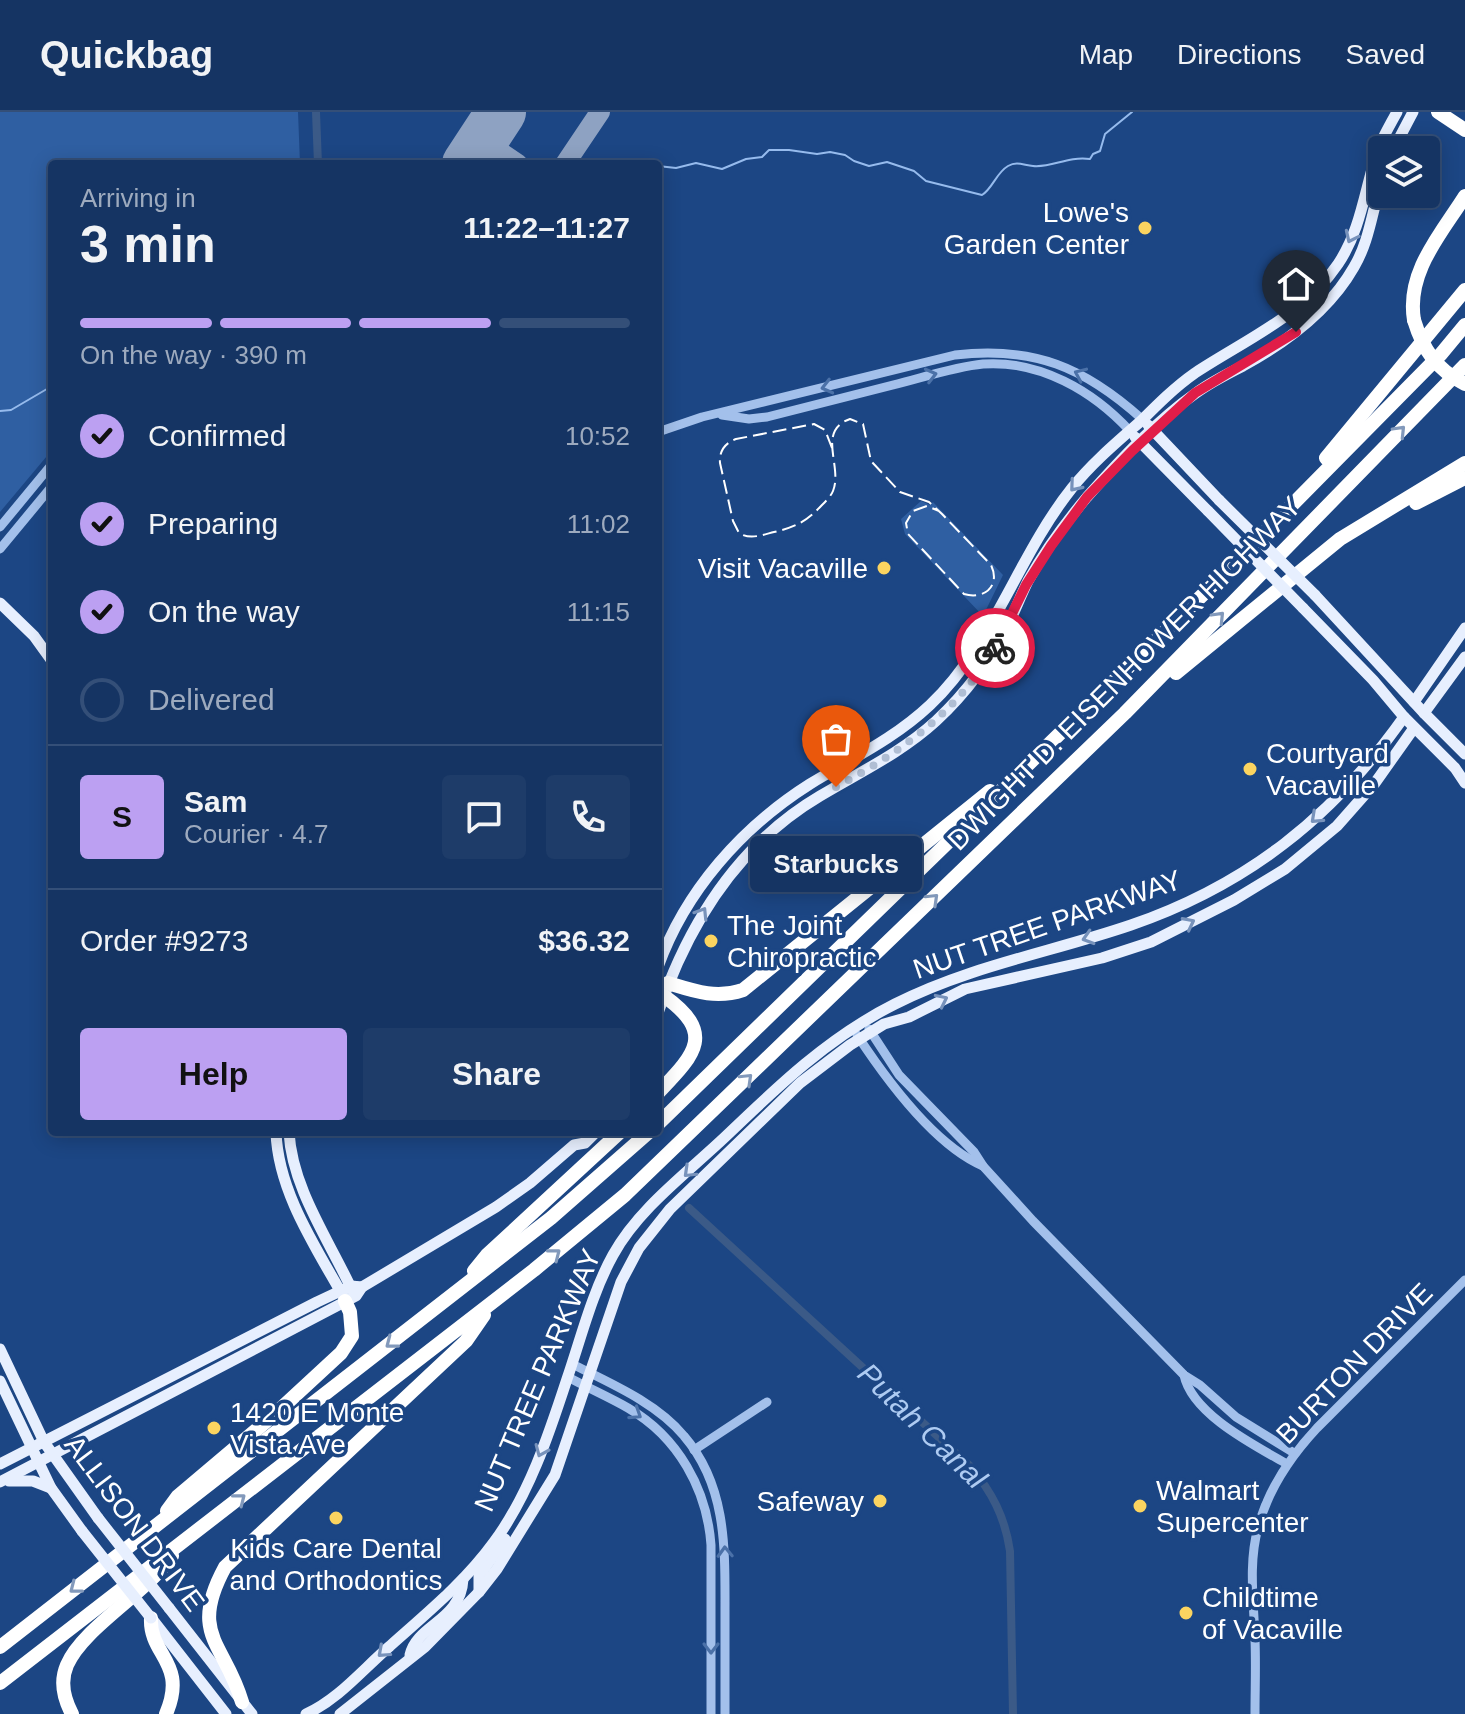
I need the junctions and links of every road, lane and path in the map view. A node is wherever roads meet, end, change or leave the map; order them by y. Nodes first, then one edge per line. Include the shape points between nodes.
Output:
1 (1397, 112) edge
2 (1413, 112) edge
3 (1438, 112) edge
4 (1465, 130) edge
5 (1400, 136) edge
6 (1465, 196) edge
7 (1374, 208) edge
8 (1465, 290) edge
9 (1465, 325) edge
10 (1465, 365) edge
11 (1465, 384) edge
12 (764, 403) junction
13 (719, 414) junction
14 (767, 417) junction
15 (1142, 419) junction
16 (1153, 430) junction
17 (662, 431) edge
18 (1130, 431) junction
19 (1140, 442) junction
20 (1465, 463) edge
21 (48, 469) edge
22 (1465, 478) edge
23 (48, 491) edge
24 (0, 527) edge
25 (1340, 539) junction
26 (0, 549) edge
27 (1243, 555) junction
28 (0, 603) edge
29 (1465, 628) edge
30 (48, 655) edge
31 (1465, 657) edge
32 (1414, 702) junction
33 (1125, 713) junction
34 (1424, 713) junction
35 (1404, 717) junction
36 (1414, 728) junction
37 (864, 754) junction
38 (1465, 754) edge
39 (1024, 768) junction
40 (1465, 783) edge
41 (789, 798) junction
42 (803, 806) junction
43 (752, 849) junction
44 (662, 957) edge
45 (662, 988) edge
46 (868, 1026) junction
47 (856, 1034) junction
48 (662, 1089) edge
49 (662, 1120) edge
50 (276, 1136) edge
51 (289, 1136) edge
52 (576, 1136) edge
53 (592, 1136) edge
54 (616, 1136) edge
55 (644, 1136) edge
56 (574, 1145) junction
57 (983, 1166) junction
58 (1465, 1280) edge
59 (351, 1292) junction
60 (452, 1295) junction
61 (493, 1302) junction
62 (258, 1331) junction
63 (0, 1349) edge
64 (204, 1358) junction
65 (572, 1364) junction
66 (210, 1372) junction
67 (591, 1374) junction
68 (1184, 1375) junction
69 (568, 1377) junction
70 (0, 1381) edge
71 (587, 1388) junction
72 (166, 1394) junction
73 (767, 1402) dead end
74 (44, 1442) junction
75 (32, 1448) junction
76 (694, 1450) junction
77 (1294, 1453) junction
78 (55, 1455) junction
79 (39, 1463) junction
80 (0, 1464) edge
81 (1287, 1464) junction
82 (0, 1482) edge
83 (51, 1488) junction
84 (512, 1513) junction
85 (157, 1524) junction
86 (178, 1547) junction
87 (463, 1579) junction
88 (479, 1592) junction
89 (151, 1618) junction
90 (0, 1647) edge
91 (409, 1660) junction
92 (0, 1683) edge
93 (242, 1702) junction
94 (72, 1714) edge
95 (166, 1714) edge
96 (226, 1714) edge
97 (252, 1714) edge
98 (306, 1714) edge
99 (340, 1714) edge
100 (711, 1714) edge
101 (725, 1714) edge
102 (1255, 1714) edge

1 -> 15 main road via 1375,159 1357,224 1327,278 1282,320 1194,374
2 - 5 main road
3 - 4 highway
6 - 11 highway, bridge via 1423,262 1413,296 1414,320 1432,359
7 - 16 main road via 1362,252 1312,320 1195,393
8 - 27 highway
9 - 27 highway, DWIGHT D. EISENHOWER HIGHWAY
33 -> 10 highway, DWIGHT D. EISENHOWER HIGHWAY
12 - 13 street
12 - 14 street
15 -> 12 street via 1102,385 1062,366 976,352
13 - 14 street
13 - 17 street
14 -> 18 street via 952,370 998,364 1075,386 1110,409
15 - 16 main road
15 - 18 main road
16 - 19 main road
16 - 32 main road, bridge
18 - 19 main road
18 -> 37 main road via 1061,504 958,676 908,724
19 - 35 main road, bridge
19 - 42 main road via 1060,533 994,651 951,706 886,759
20 - 25 highway
21 - 24 street
22 - 25 highway
23 - 26 street
25 - 33 highway
27 - 39 highway, DWIGHT D. EISENHOWER HIGHWAY
28 - 30 main road
29 - 32 main road
31 - 34 main road
32 - 34 main road
32 - 35 street, NUT TREE PARKWAY
61 -> 33 highway, DWIGHT D. EISENHOWER HIGHWAY via 660,1163
34 - 36 street, NUT TREE PARKWAY
34 - 38 main road
35 - 36 main road
35 -> 46 main road, NUT TREE PARKWAY via 1320,816 1220,887 1133,924 967,972 895,1004
36 - 40 main road
46 -> 36 main road, NUT TREE PARKWAY via 909,1017 965,989 1151,942 1234,900 1285,869 1337,826
37 - 41 main road
37 - 42 main road via 859,764 807,793
39 - 45 highway via 968,807 743,990 718,995
39 - 49 highway, DWIGHT D. EISENHOWER HIGHWAY
41 - 43 main road via 789,806 756,835
41 - 44 main road via 748,830 705,881
42 - 43 main road
45 -> 43 main road via 703,909
45 - 48 highway via 696,1033 683,1066
46 - 47 main road, NUT TREE PARKWAY
46 - 57 street via 899,1075
47 - 57 street via 907,1103 962,1158
47 -> 65 main road, NUT TREE PARKWAY via 795,1069 644,1215 613,1255
47 - 67 main road, NUT TREE PARKWAY via 670,1209 639,1248
50 - 59 main road via 288,1190
51 - 59 main road via 299,1183
52 - 56 main road
53 - 56 main road
54 - 60 highway via 487,1255
55 - 60 highway
56 - 59 main road via 496,1207
57 - 68 street
58 - 77 street, BURTON DRIVE
59 - 62 main road
59 - 66 main road
59 - 85 highway via 352,1336 341,1353 178,1496
60 -> 85 highway
86 -> 61 highway, DWIGHT D. EISENHOWER HIGHWAY
61 - 93 highway via 466,1341 225,1567 213,1589 211,1628
62 - 64 main road
62 - 66 main road via 247,1344 213,1362
63 - 74 main road, ALLISON DRIVE
64 - 72 main road via 202,1369
64 - 74 main road
65 - 67 street
65 - 69 main road, NUT TREE PARKWAY
66 - 72 main road
67 - 71 main road, NUT TREE PARKWAY
67 - 76 street via 653,1410
68 - 77 street via 1236,1417
68 - 81 street via 1187,1390 1212,1415
69 - 71 street
69 -> 84 main road, NUT TREE PARKWAY
70 - 75 main road, ALLISON DRIVE
71 - 88 main road, NUT TREE PARKWAY via 555,1475
71 -> 100 street via 627,1407 659,1431 699,1490 711,1545
72 - 78 main road
73 - 76 street
74 - 75 main road
74 - 78 main road, ALLISON DRIVE
75 - 79 main road, ALLISON DRIVE
75 - 80 main road
101 -> 76 street via 725,1538 719,1504
77 - 81 street, BURTON DRIVE
78 - 79 main road
78 - 93 main road, ALLISON DRIVE, bridge
79 - 82 main road
79 - 83 main road, ALLISON DRIVE
81 - 102 street, BURTON DRIVE via 1255,1542
82 - 83 main road via 21,1479
83 - 89 main road, ALLISON DRIVE, bridge
84 - 87 main road, NUT TREE PARKWAY
84 - 88 main road via 512,1528 479,1576
85 -> 90 highway
86 - 92 highway, DWIGHT D. EISENHOWER HIGHWAY
86 - 94 highway via 160,1574 69,1661 63,1684
87 - 91 main road via 459,1601 411,1649
87 -> 98 main road, NUT TREE PARKWAY via 344,1688
88 - 91 main road, NUT TREE PARKWAY
89 - 95 highway via 150,1631 172,1674
89 - 96 main road, ALLISON DRIVE
91 - 99 main road, NUT TREE PARKWAY
93 - 97 main road, ALLISON DRIVE

